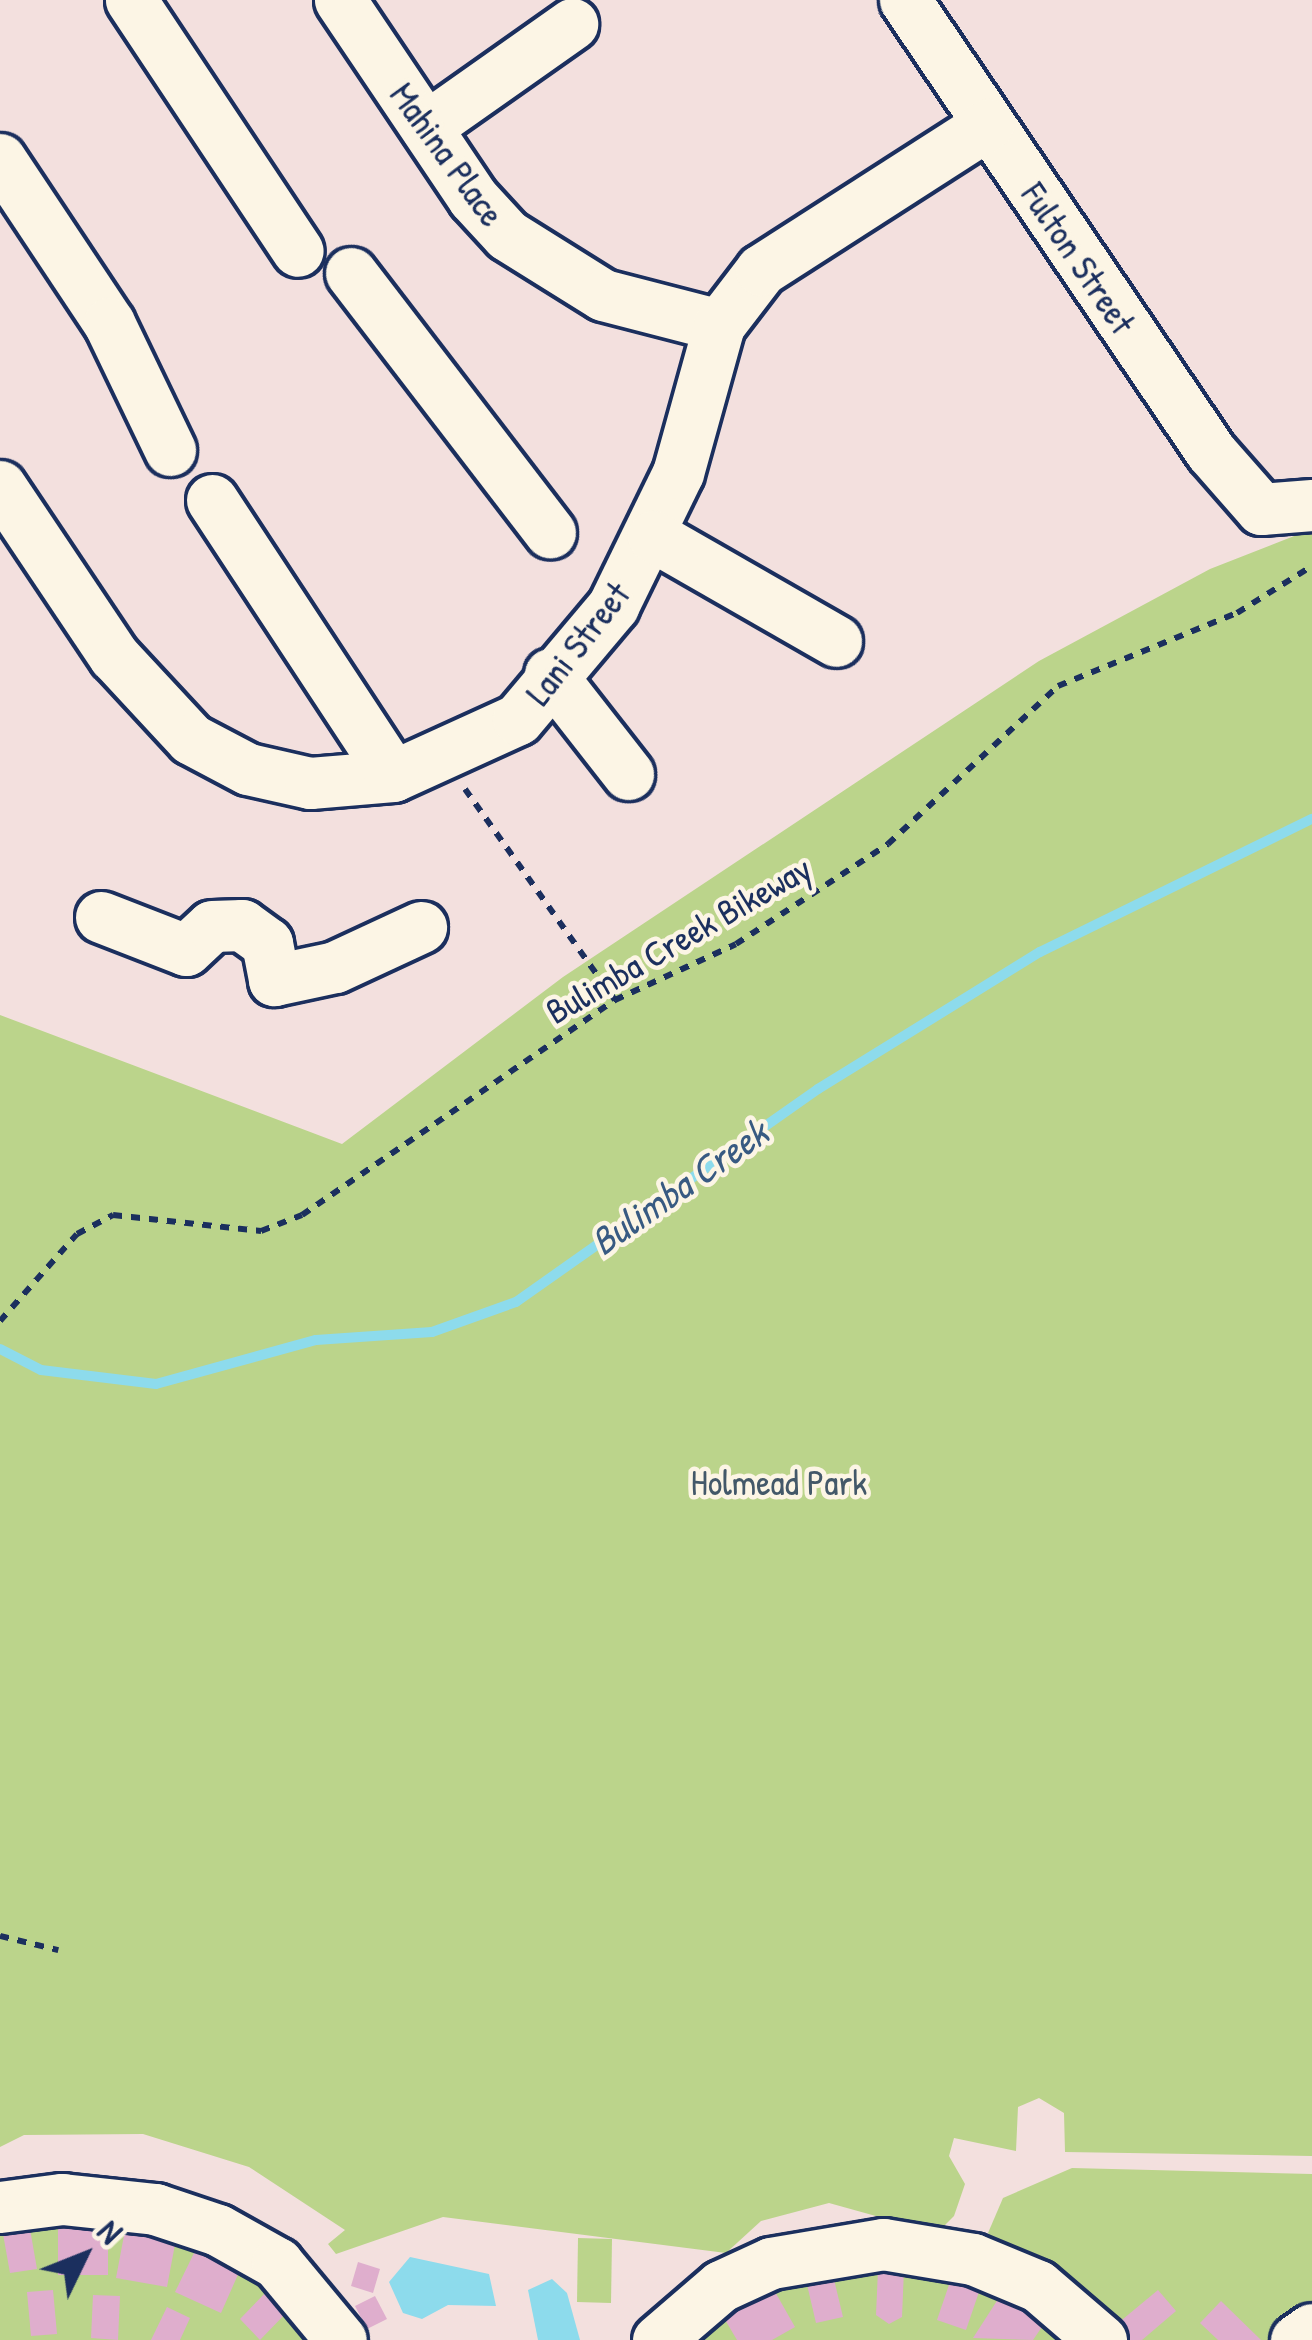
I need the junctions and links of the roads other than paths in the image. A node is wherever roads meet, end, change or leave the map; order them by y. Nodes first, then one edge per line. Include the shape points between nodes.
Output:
1 (131, 0) edge
2 (340, 0) edge
3 (905, 0) edge
4 (572, 24) dead end
5 (988, 124) junction
6 (426, 128) junction
7 (0, 159) edge
8 (298, 251) dead end
9 (351, 273) dead end
10 (718, 325) junction
11 (170, 450) dead end
12 (0, 486) edge
13 (212, 500) dead end
14 (1312, 505) edge
15 (550, 532) dead end
16 (653, 536) junction
17 (836, 641) dead end
18 (550, 674) junction
19 (628, 774) dead end
20 (393, 776) junction
21 (101, 917) dead end
22 (421, 927) dead end
23 (0, 2207) edge
24 (1312, 2329) edge
25 (340, 2340) edge
26 (658, 2340) edge
27 (1101, 2340) edge
28 (1297, 2340) edge

1 - 8 street
2 - 6 street, Mahina Place
3 - 5 street, Fulton Street
4 - 6 street
5 - 10 street, Lani Street via 761,270
5 - 14 street, Fulton Street via 1211,452 1261,509
6 - 10 street, Mahina Place via 473,198 525,247 603,295
7 - 11 street via 109,323
9 - 15 street
10 - 16 street, Lani Street
12 - 20 street, Lani Street via 114,656 191,739 248,770 310,783
13 - 20 street
16 - 17 street
16 - 18 street, Lani Street via 613,606
18 - 19 street
18 - 20 street, Lani Street via 518,719
21 - 22 street via 186,950 212,926 242,925 267,943 274,980 335,967
23 - 25 street via 62,2199 155,2209 218,2230 277,2263
24 - 28 street
26 - 27 street via 721,2286 771,2263 883,2244 973,2259 1037,2286

